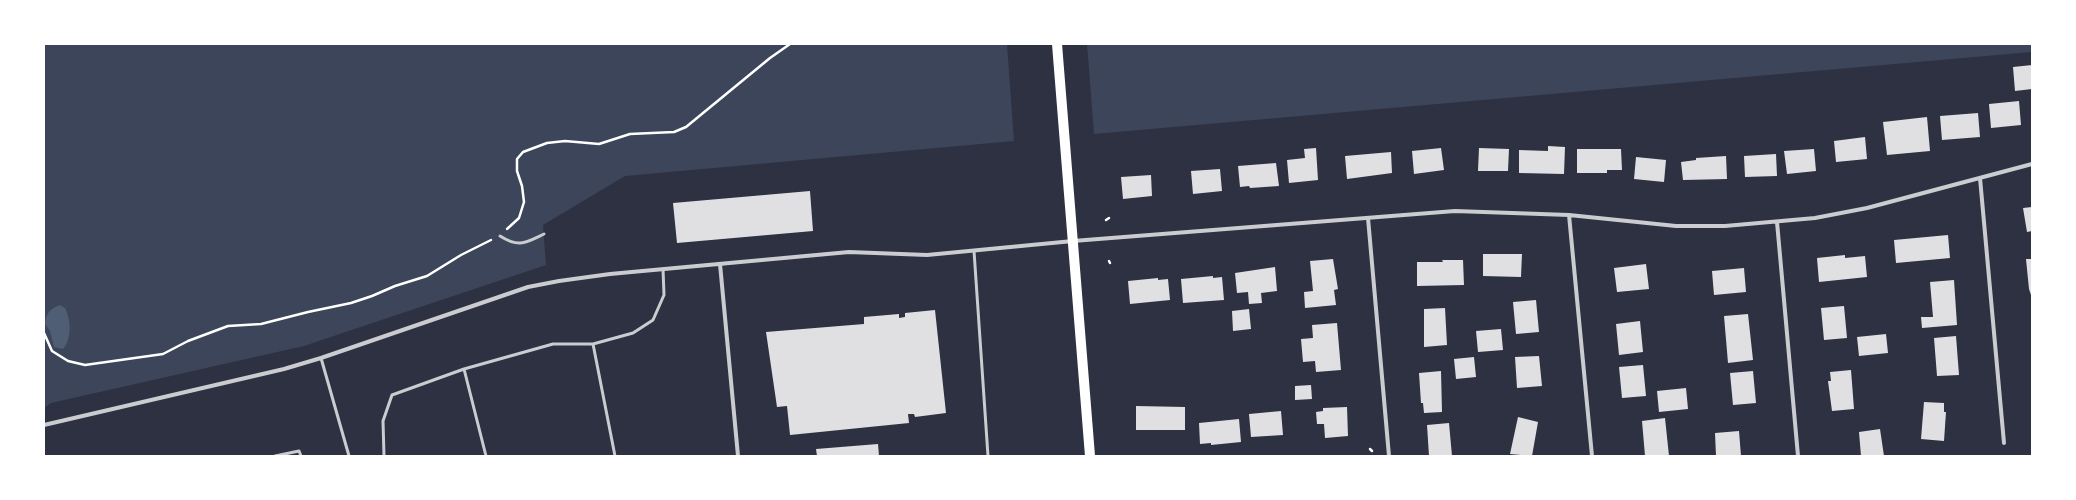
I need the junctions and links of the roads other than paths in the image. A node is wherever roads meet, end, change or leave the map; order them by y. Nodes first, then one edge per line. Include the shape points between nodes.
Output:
1 (1057, 44) edge
2 (2032, 164) edge
3 (1980, 178) junction
4 (1569, 215) junction
5 (1368, 218) junction
6 (1777, 222) junction
7 (544, 234) dead end
8 (500, 236) road end
9 (1073, 241) junction
10 (974, 251) junction
11 (720, 264) junction
12 (663, 269) junction
13 (593, 344) junction
14 (321, 358) junction
15 (464, 370) junction
16 (44, 425) edge
17 (2004, 443) dead end
18 (275, 456) edge
19 (301, 456) edge
20 (349, 456) edge
21 (384, 456) edge
22 (486, 456) edge
23 (615, 456) edge
24 (738, 456) edge
25 (988, 456) edge
26 (1090, 456) edge
27 (1389, 456) edge
28 (1592, 456) edge
29 (1798, 456) edge

1 - 9 main road
2 - 3 street
3 - 6 street via 1867,208
3 - 17 street
4 - 5 street via 1455,211
4 - 6 street via 1693,226
4 - 28 street
5 - 9 street
5 - 27 street
6 - 29 street
7 - 8 lane via 524,244 511,243
9 - 10 street
9 - 26 main road
10 - 11 street via 920,255 849,252
10 - 25 lane
11 - 12 street
11 - 24 street
12 - 13 lane via 664,294 653,320 633,333
12 - 14 street via 528,287
13 - 15 lane via 553,344
13 - 23 lane
14 - 16 street
14 - 20 lane
15 - 21 lane via 392,395 383,421
15 - 22 lane
18 - 19 lane via 299,451

